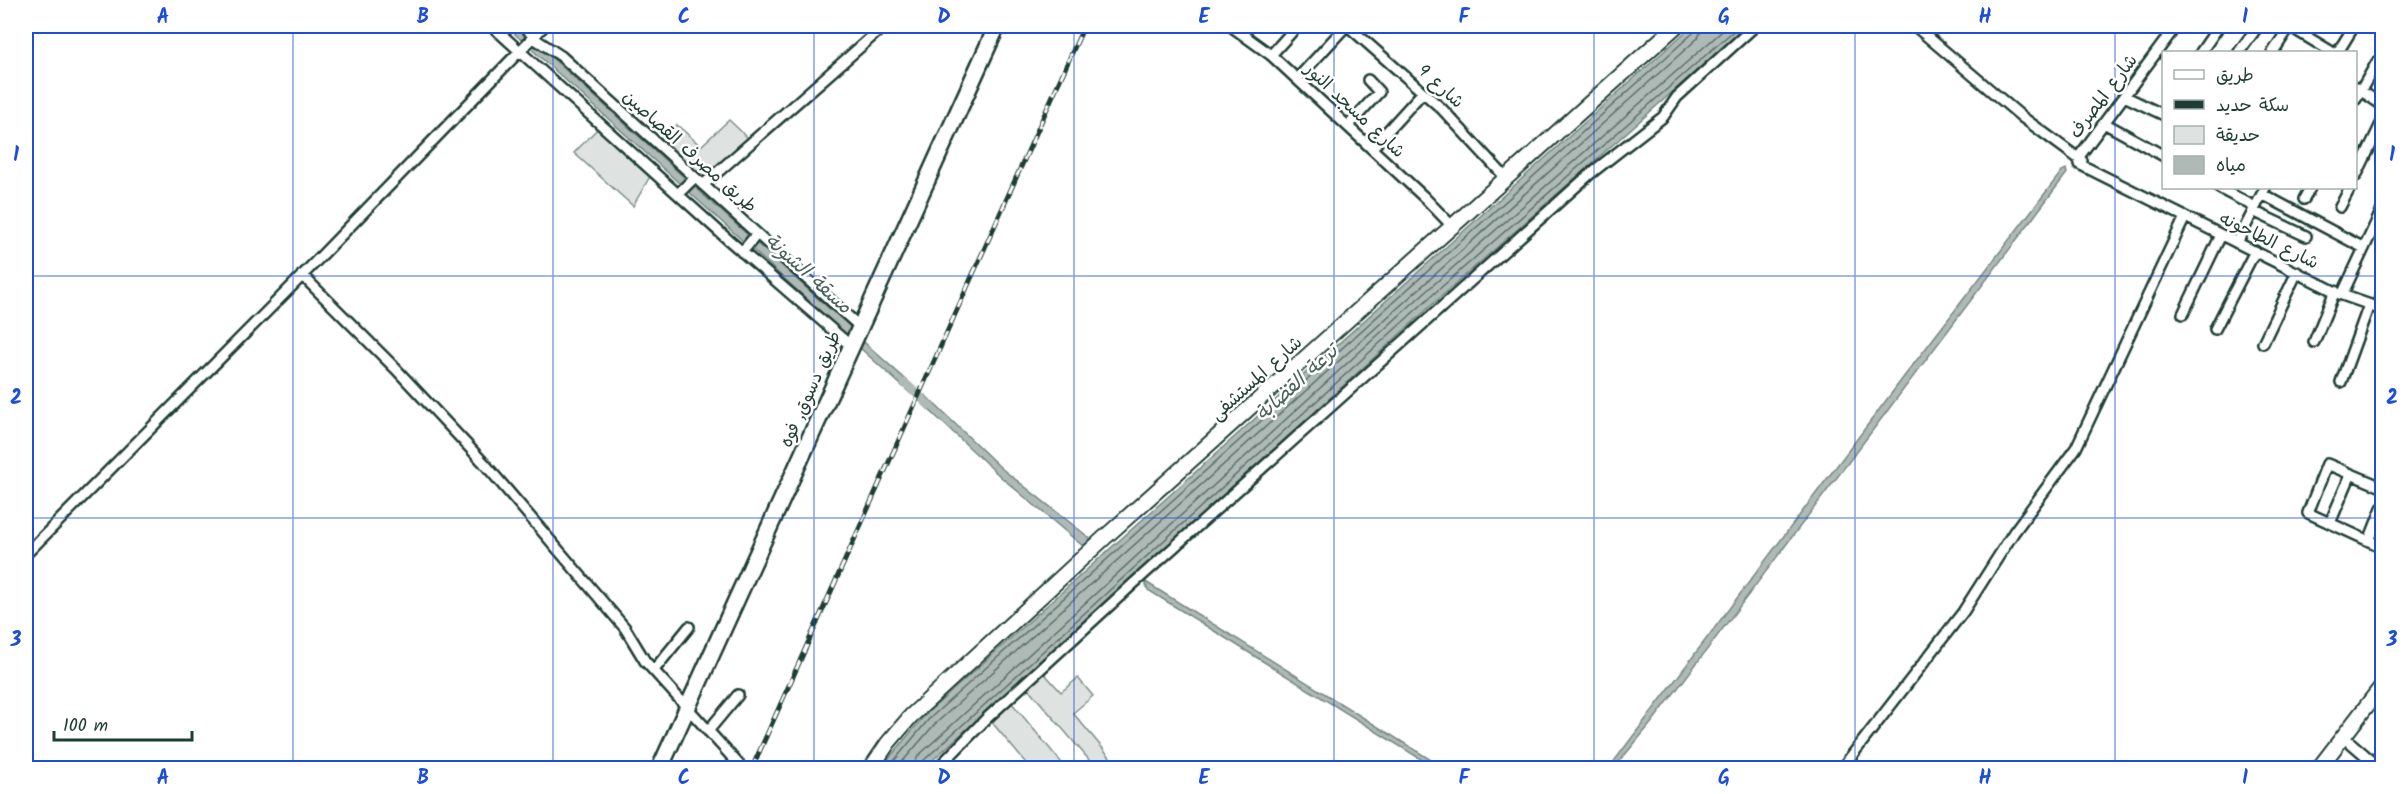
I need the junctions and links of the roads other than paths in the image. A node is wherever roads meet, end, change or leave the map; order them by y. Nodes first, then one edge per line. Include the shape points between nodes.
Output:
1 (492, 26) edge
2 (525, 26) edge
3 (544, 26) edge
4 (884, 26) edge
5 (997, 26) edge
6 (1231, 26) edge
7 (1297, 26) edge
8 (1347, 26) edge
9 (1676, 26) edge
10 (1755, 26) edge
11 (1915, 26) edge
12 (2176, 26) edge
13 (2219, 26) edge
14 (2258, 26) edge
15 (2289, 26) edge
16 (2354, 26) edge
17 (2376, 26) edge
18 (2382, 30) edge
19 (533, 37) junction
20 (520, 51) junction
21 (2162, 51) edge
22 (2202, 51) edge
23 (2240, 51) edge
24 (2274, 51) edge
25 (2330, 51) edge
26 (2339, 51) edge
27 (1271, 55) junction
28 (2159, 57) edge
29 (2377, 62) dead end
30 (1297, 79) junction
31 (1368, 80) dead end
32 (1423, 92) junction
33 (2357, 92) edge
34 (2124, 96) junction
35 (2382, 105) edge
36 (2162, 115) edge
37 (2382, 122) edge
38 (2104, 123) junction
39 (1348, 126) junction
40 (2373, 141) junction
41 (2382, 147) edge
42 (1372, 148) junction
43 (2162, 155) edge
44 (2079, 161) junction
45 (2357, 172) edge
46 (694, 178) junction
47 (1506, 178) junction
48 (703, 185) junction
49 (2221, 189) edge
50 (2309, 189) edge
51 (2349, 189) edge
52 (2264, 191) edge
53 (678, 194) junction
54 (2304, 199) dead end
55 (2340, 207) dead end
56 (2254, 209) junction
57 (2382, 210) edge
58 (2185, 217) junction
59 (1452, 226) junction
60 (757, 234) junction
61 (2221, 235) junction
62 (2306, 236) dead end
63 (2237, 243) junction
64 (2364, 248) junction
65 (2255, 251) junction
66 (742, 252) junction
67 (2297, 272) junction
68 (302, 275) junction
69 (2338, 293) junction
70 (2382, 294) edge
71 (2376, 307) edge
72 (2182, 314) dead end
73 (860, 327) junction
74 (2215, 329) dead end
75 (2314, 342) dead end
76 (2263, 343) dead end
77 (851, 346) junction
78 (2341, 382) dead end
79 (2351, 474) junction
80 (2382, 487) edge
81 (2382, 508) edge
82 (2330, 523) junction
83 (2369, 541) junction
84 (2382, 547) edge
85 (26, 554) edge
86 (689, 627) dead end
87 (654, 670) junction
88 (2382, 686) edge
89 (738, 695) dead end
90 (687, 709) junction
91 (708, 731) junction
92 (2344, 737) junction
93 (2382, 765) edge
94 (660, 768) edge
95 (742, 768) edge
96 (871, 768) edge
97 (938, 768) edge
98 (1842, 768) edge
99 (2319, 768) edge
100 (2380, 768) edge

1 - 20 street
2 - 19 street, طريق مصرف القصاصين
3 - 19 street
4 - 48 street
5 - 73 main road, طريق دسوق, فوه
6 - 27 street, شارع مسجد النور
7 - 27 street
8 - 30 street
8 - 32 street, شارع 9
9 - 47 main road, شارع المستشفى
10 - 97 street via 1677,97 1663,117 1590,174 1133,584
11 - 44 street, شارع الطاحونه
12 - 21 street, شارع المصرف
13 - 22 street
14 - 23 street
15 - 24 street
15 - 25 street
16 - 26 street
17 - 18 street
19 - 20 street
19 - 46 street, طريق مصرف القصاصين via 561,56
20 - 53 street
20 - 68 street
27 - 30 street, شارع مسجد النور
28 - 34 street, شارع المصرف
29 - 33 street
30 - 39 street, شارع مسجد النور
31 - 39 street via 1379,92
32 - 42 street
32 - 47 street, شارع 9
33 - 35 street
34 - 36 street
34 - 38 street, شارع المصرف
37 - 40 street
38 - 43 street
38 - 44 street, شارع المصرف
39 - 42 street, شارع مسجد النور
40 - 41 street
40 - 45 street
42 - 59 street, شارع مسجد النور
44 - 58 street, شارع الطاحونه
46 - 48 street, طريق مصرف القصاصين
46 - 53 street
47 - 59 main road, شارع المستشفى
48 - 60 street, طريق مصرف القصاصين
49 - 56 street
50 - 54 street
51 - 55 street
52 - 56 street
52 - 64 street
53 - 66 street
56 - 62 street
56 - 63 street
57 - 64 street
58 - 61 street, شارع الطاحونه
58 - 98 street via 2076,448 2014,532 1963,612
59 - 96 main road, شارع المستشفى via 911,716
60 - 66 street
60 - 73 street, طريق مصرف القصاصين
61 - 63 street, شارع الطاحونه
61 - 72 street
63 - 65 street, شارع الطاحونه
64 - 69 street
65 - 67 street, شارع الطاحونه
65 - 74 street
66 - 77 street
67 - 69 street, شارع الطاحونه
67 - 76 street
68 - 85 street
68 - 87 street via 484,463 624,628
69 - 71 street, شارع الطاحونه
69 - 75 street
70 - 71 street
71 - 78 street
73 - 77 main road, طريق دسوق, فوه
77 - 90 main road, طريق دسوق, فوه
79 - 80 street
79 - 82 street
79 - 82 street via 2327,464 2308,513
81 - 83 street
82 - 83 street
83 - 84 street
86 - 87 street
87 - 90 street
88 - 92 main road
89 - 91 street
90 - 91 street
90 - 94 main road, طريق دسوق, فوه
91 - 95 street
92 - 99 main road
92 - 100 street
93 - 100 main road

